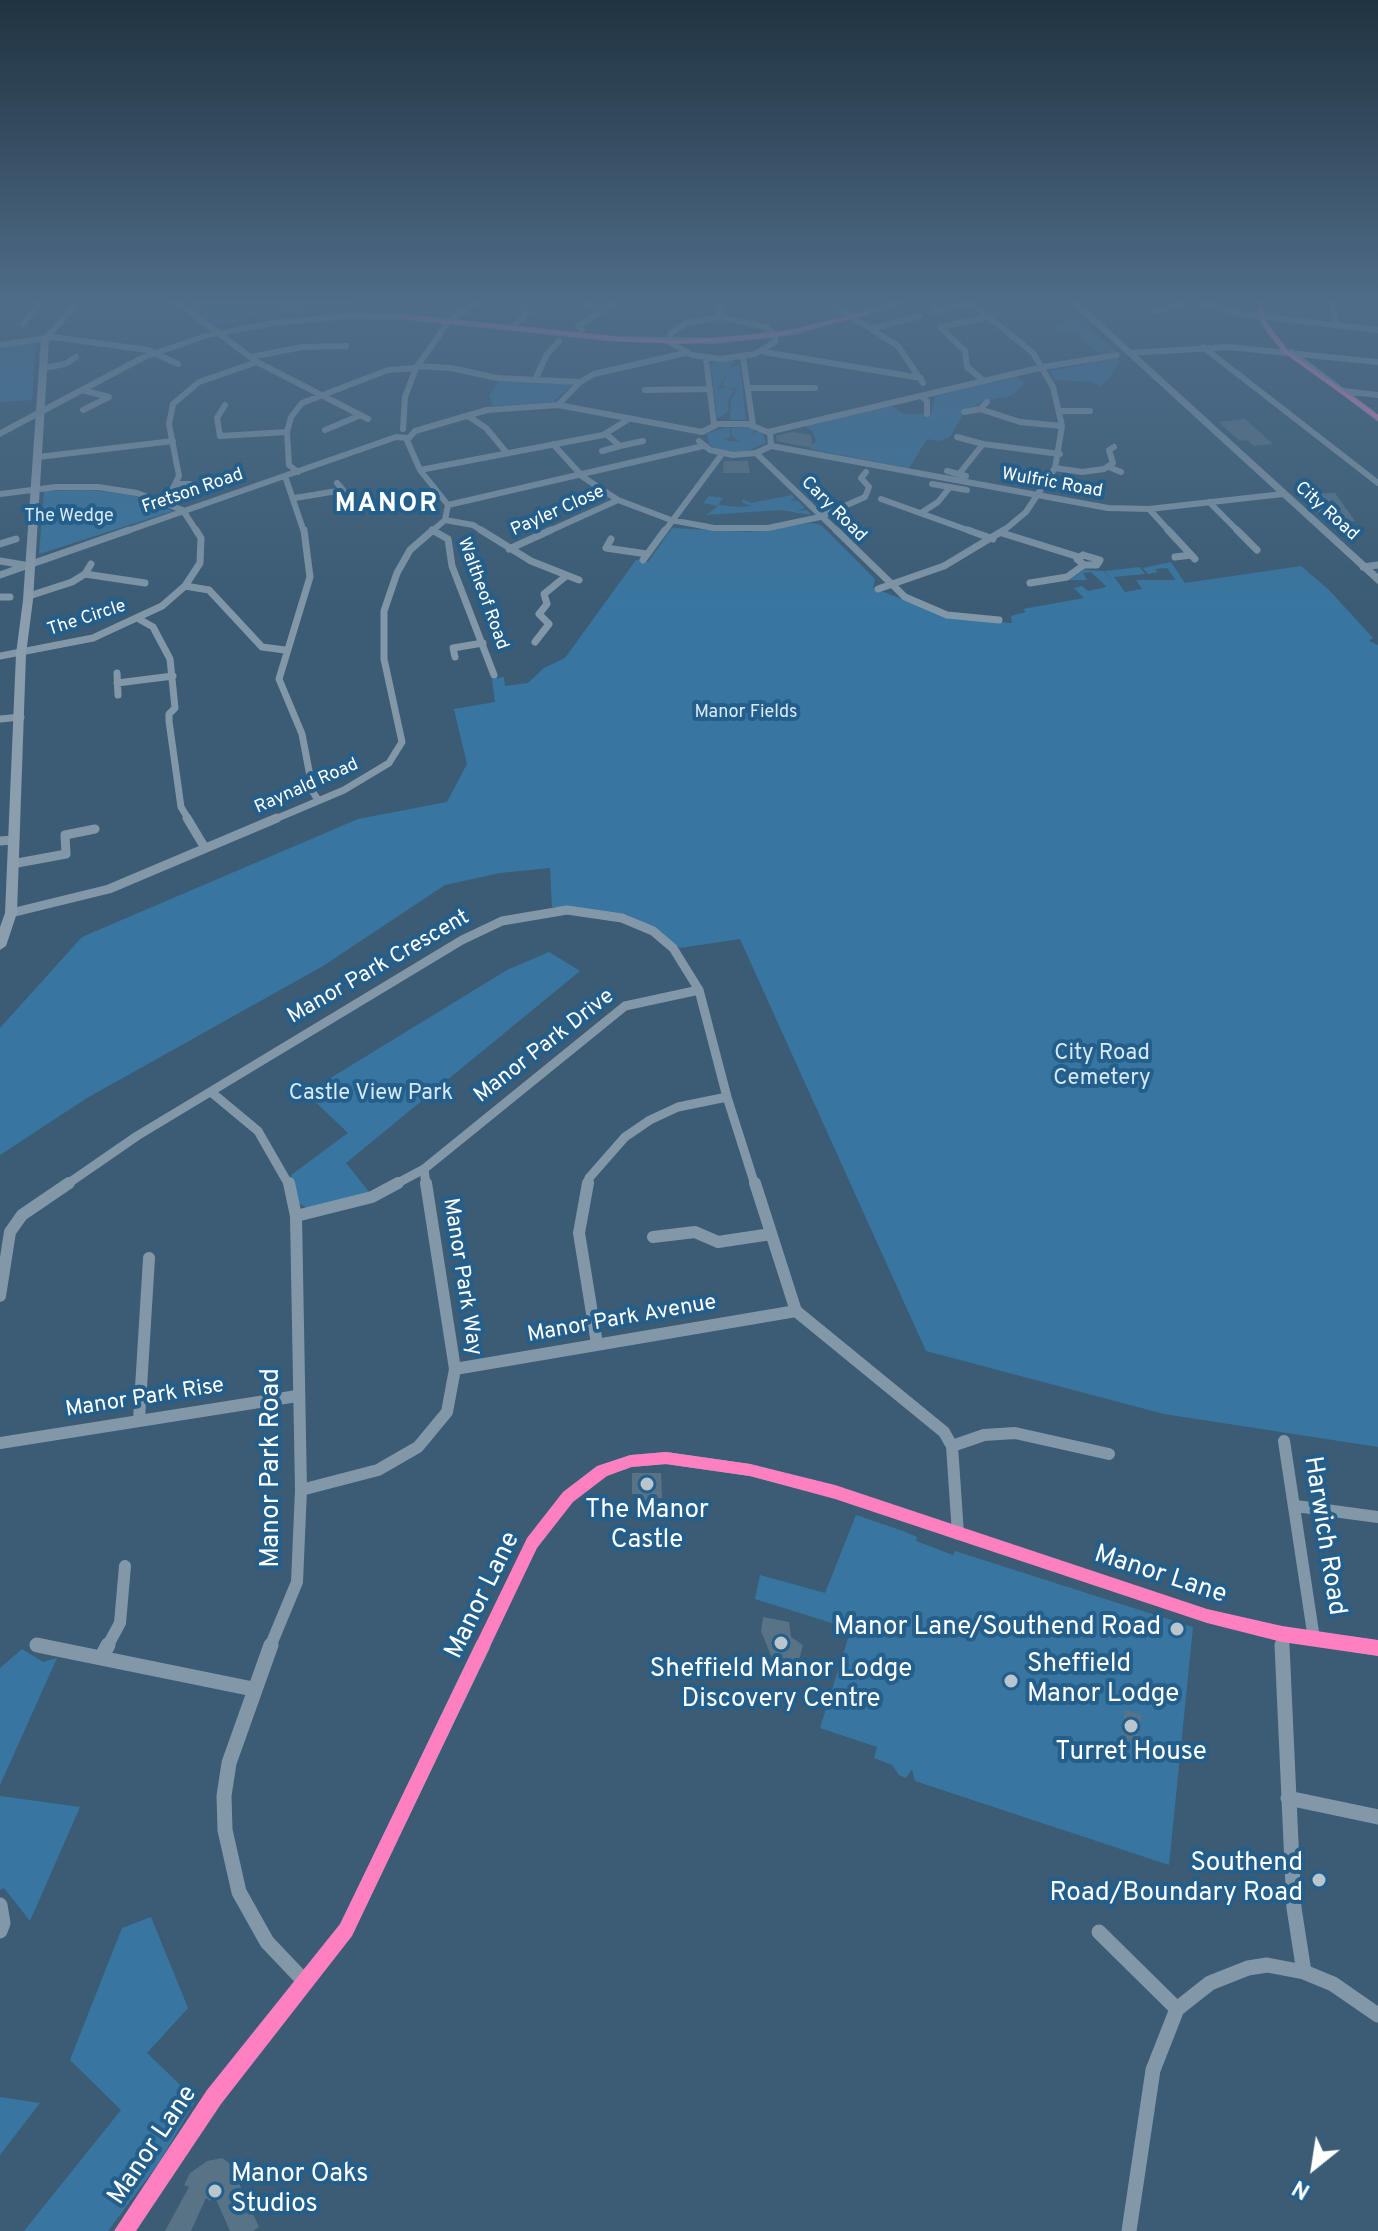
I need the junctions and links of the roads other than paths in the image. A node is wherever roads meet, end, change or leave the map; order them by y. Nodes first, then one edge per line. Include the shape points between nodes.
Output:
1 (42, 407) edge
2 (43, 407) edge
3 (89, 407) edge
4 (172, 407) edge
5 (224, 407) edge
6 (298, 407) edge
7 (344, 407) edge
8 (404, 407) edge
9 (507, 407) edge
10 (569, 407) edge
11 (712, 407) edge
12 (751, 407) edge
13 (874, 407) edge
14 (927, 407) edge
15 (1059, 407) edge
16 (1188, 407) edge
17 (1280, 407) edge
18 (39, 409) junction
19 (980, 409) joint
20 (83, 410) dead end
21 (1061, 411) junction
22 (1090, 411) dead end
23 (964, 412) dead end
24 (927, 414) dead end
25 (468, 416) junction
26 (629, 419) junction
27 (0, 425) edge
28 (714, 425) junction
29 (753, 425) junction
30 (1062, 426) junction
31 (403, 429) junction
32 (325, 430) dead end
33 (415, 431) junction
34 (287, 432) junction
35 (702, 432) junction
36 (768, 432) junction
37 (0, 434) edge
38 (606, 434) junction
39 (954, 436) dead end
40 (396, 437) junction
41 (406, 438) junction
42 (173, 441) junction
43 (643, 441) dead end
44 (553, 444) junction
45 (983, 444) junction
46 (620, 446) junction
47 (703, 446) junction
48 (771, 446) junction
49 (1114, 447) dead end
50 (602, 451) dead end
51 (507, 453) junction
52 (756, 453) junction
53 (722, 454) junction
54 (1060, 454) junction
55 (38, 457) junction
56 (1109, 467) junction
57 (1055, 468) junction
58 (420, 470) junction
59 (947, 471) dead end
60 (298, 472) junction
61 (866, 472) dead end
62 (1121, 472) dead end
63 (959, 474) junction
64 (581, 475) junction
65 (285, 476) junction
66 (972, 477) dead end
67 (337, 483) dead end
68 (1378, 483) edge
69 (191, 484) dead end
70 (932, 484) dead end
71 (950, 487) junction
72 (34, 489) junction
73 (967, 490) dead end
74 (0, 494) edge
75 (1283, 494) junction
76 (1039, 497) junction
77 (295, 498) junction
78 (886, 498) dead end
79 (618, 500) junction
80 (1209, 502) junction
81 (448, 505) junction
82 (1149, 509) junction
83 (184, 511) junction
84 (921, 513) junction
85 (820, 517) junction
86 (445, 520) junction
87 (671, 520) junction
88 (432, 530) junction
89 (1002, 533) junction
90 (16, 539) dead end
91 (611, 539) dead end
92 (993, 539) junction
93 (0, 544) edge
94 (509, 549) junction
95 (1257, 550) dead end
96 (1079, 557) junction
97 (1175, 557) dead end
98 (0, 561) edge
99 (91, 564) dead end
100 (1084, 565) junction
101 (1378, 565) edge
102 (30, 566) junction
103 (1363, 567) junction
104 (85, 574) junction
105 (0, 575) edge
106 (566, 576) junction
107 (579, 580) dead end
108 (1378, 580) edge
109 (145, 583) dead end
110 (1030, 583) dead end
111 (185, 586) junction
112 (890, 586) junction
113 (878, 589) dead end
114 (29, 596) junction
115 (0, 597) edge
116 (10, 597) dead end
117 (139, 619) junction
118 (999, 620) dead end
119 (535, 642) dead end
120 (483, 643) junction
121 (285, 650) junction
122 (21, 654) junction
123 (0, 656) edge
124 (455, 657) dead end
125 (117, 673) dead end
126 (494, 675) dead end
127 (173, 676) junction
128 (117, 683) junction
129 (118, 695) dead end
130 (21, 717) junction
131 (0, 719) edge
132 (318, 800) junction
133 (95, 829) dead end
134 (6, 841) edge
135 (205, 848) junction
136 (12, 864) junction
137 (11, 913) junction
138 (0, 946) edge
139 (699, 990) junction
140 (211, 1092) junction
141 (727, 1097) junction
142 (424, 1169) junction
143 (296, 1216) junction
144 (771, 1234) junction
145 (653, 1237) dead end
146 (149, 1258) dead end
147 (0, 1296) edge
148 (796, 1311) junction
149 (597, 1344) junction
150 (455, 1369) junction
151 (297, 1396) junction
152 (139, 1420) junction
153 (1284, 1441) dead end
154 (0, 1443) edge
155 (952, 1446) junction
156 (1109, 1454) dead end
157 (301, 1490) junction
158 (1296, 1506) junction
159 (1378, 1517) edge
160 (958, 1534) junction
161 (125, 1566) dead end
162 (1282, 1634) junction
163 (1314, 1639) junction
164 (37, 1645) dead end
165 (1378, 1648) edge
166 (101, 1658) junction
167 (253, 1689) junction
168 (1288, 1798) junction
169 (1378, 1817) edge
170 (0, 1905) edge
171 (0, 1931) edge
172 (1099, 1932) dead end
173 (1304, 1972) junction
174 (305, 1982) junction
175 (1177, 2009) junction
176 (1378, 2015) edge
177 (124, 2231) edge
178 (1129, 2231) edge

1 - 18 highway
2 - 18 highway
3 - 20 street
4 - 42 street
5 - 34 street via 217,418 220,436
6 - 34 street
7 - 32 street via 364,417
8 - 31 street
9 - 25 street
10 - 26 street
11 - 28 street
12 - 29 street
13 - 36 street
14 - 24 street
15 - 21 street
16 - 75 main road, City Road
17 - 68 street
18 - 27 highway
18 - 37 highway
18 - 55 street
19 - 23 street
19 - 30 street via 1020,422
21 - 22 street
21 - 30 street
25 - 33 street
25 - 51 street
26 - 35 street
26 - 38 street
28 - 29 street
28 - 35 street
29 - 36 street
30 - 54 street
31 - 33 street
31 - 40 street via 393,433
33 - 41 street
34 - 60 street via 289,465
35 - 47 street
36 - 48 street
38 - 44 street
38 - 46 street
39 - 45 street
40 - 41 street
40 - 60 street, Fretson Road
41 - 58 street
42 - 55 street
42 - 69 street via 175,487
43 - 46 street
44 - 51 street
44 - 64 street
45 - 54 street
45 - 63 street
46 - 50 street
47 - 53 street
47 - 64 street
48 - 52 street
48 - 76 street, Wulfric Road
49 - 56 street via 1109,450 1114,459
51 - 58 street
52 - 53 street
52 - 85 street, Cary Road
53 - 87 street
54 - 57 street
55 - 72 street
56 - 57 street via 1082,472
56 - 62 street
57 - 76 street
58 - 81 street
59 - 63 street
60 - 65 street, Fretson Road
61 - 85 street via 861,478 869,487 865,497
63 - 66 street
64 - 79 street
64 - 81 street
65 - 77 street
65 - 83 street, Fretson Road
67 - 77 street via 343,490
70 - 71 street
71 - 73 street
71 - 84 street
72 - 74 street
72 - 83 street via 120,490
72 - 102 street
75 - 80 street, Wulfric Road
75 - 103 main road, City Road
76 - 82 street, Wulfric Road
76 - 89 street
77 - 121 street via 310,577
78 - 84 street
79 - 87 street
79 - 94 street, Payler Close
80 - 82 street, Wulfric Road
80 - 95 street
81 - 86 street
82 - 97 street via 1193,557
83 - 102 street, Fretson Road
83 - 111 street, The Circle via 202,545 200,563
84 - 92 street
85 - 87 street via 751,529
85 - 112 street, Cary Road
86 - 88 street, Raynald Road
86 - 94 street via 473,525
87 - 91 street via 645,557 606,548
88 - 120 street, Waltheof Road via 448,539 452,566
88 - 132 street, Raynald Road via 410,550 384,611 384,659 402,742 379,771
89 - 92 street
89 - 96 street
90 - 93 street
92 - 112 street via 944,566
94 - 106 street
96 - 100 street
96 - 100 street via 1100,560
98 - 102 street
99 - 104 street
100 - 110 street via 1067,577
101 - 103 street
102 - 105 street, Fretson Road
102 - 114 street
103 - 108 main road, City Road
104 - 109 street
104 - 114 street
106 - 107 street
106 - 119 street via 544,594 547,604 539,614 549,624
111 - 117 street, The Circle
111 - 121 street via 209,590 262,647
112 - 113 street
112 - 118 street, Cary Road via 932,610
114 - 122 street
115 - 116 street
117 - 122 street, The Circle via 93,638
117 - 127 street via 153,627
120 - 124 street via 451,644
120 - 126 street, Waltheof Road
121 - 132 street via 280,687 302,734
122 - 123 street, The Circle
122 - 130 street
125 - 128 street
127 - 128 street
127 - 135 street via 175,708 169,721 181,807
128 - 129 street
130 - 131 street
130 - 134 street
132 - 135 street, Raynald Road
133 - 136 street via 65,835 66,854
134 - 136 street
135 - 137 street, Raynald Road via 109,889
136 - 137 street
137 - 138 street
139 - 140 street, Manor Park Crescent via 679,954 653,931 594,911 534,913 462,940
139 - 141 street, Manor Park Crescent
139 - 142 street, Manor Park Drive via 625,1006
140 - 143 street, Manor Park Road via 258,1131 287,1176
140 - 147 street, Manor Park Crescent via 22,1215 10,1232
141 - 144 street, Manor Park Crescent
141 - 149 street via 678,1107 650,1120 625,1137 589,1178 579,1233
142 - 143 street, Manor Park Drive via 361,1201
142 - 150 street, Manor Park Way
143 - 151 street, Manor Park Road
144 - 145 street via 718,1242 695,1232
144 - 148 street, Manor Park Crescent
146 - 152 street
148 - 149 street, Manor Park Avenue
148 - 155 street via 922,1411
149 - 150 street, Manor Park Avenue
150 - 157 street, Manor Park Way via 447,1412 418,1447 378,1470
151 - 152 street, Manor Park Rise
151 - 157 street, Manor Park Road
152 - 154 street, Manor Park Rise
153 - 158 street, Harwich Road
155 - 156 street via 984,1435 1015,1433
155 - 160 street
157 - 167 street, Manor Park Road via 297,1582
158 - 159 street
158 - 163 street, Harwich Road
160 - 162 street, Manor Lane via 1207,1616
160 - 174 street, Manor Lane via 822,1489 699,1460 631,1461 591,1478 558,1508 532,1543 346,1930
161 - 166 street via 120,1623
162 - 163 street, Manor Lane
162 - 168 street
163 - 165 street, Manor Lane
164 - 166 street
166 - 167 street
167 - 174 street, Manor Park Road via 224,1796 231,1862 252,1919
168 - 169 street
168 - 173 street via 1294,1908
170 - 171 street
172 - 175 street
173 - 175 street via 1248,1968 1210,1983
173 - 176 street via 1333,1984
174 - 177 street, Manor Lane via 214,2097
175 - 178 street via 1153,2070

